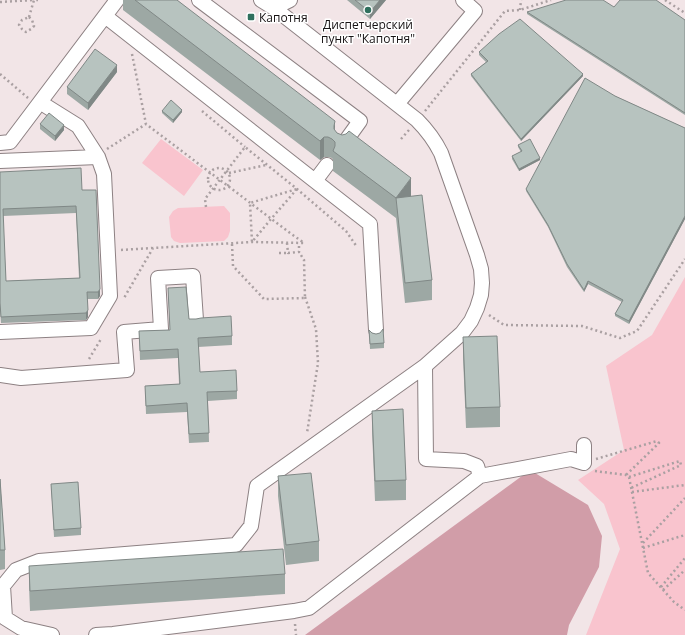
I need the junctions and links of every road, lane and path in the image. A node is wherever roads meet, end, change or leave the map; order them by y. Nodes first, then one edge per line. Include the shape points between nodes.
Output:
1 (34, 0) edge
2 (38, 0) edge
3 (117, 0) edge
4 (199, 0) edge
5 (261, 0) edge
6 (290, 0) edge
7 (463, 0) edge
8 (521, 0) edge
9 (551, 0) edge
10 (665, 0) edge
11 (0, 2) edge
12 (274, 8) junction
13 (520, 10) junction
14 (685, 13) edge
15 (105, 16) junction
16 (29, 17) junction
17 (132, 52) dead end
18 (0, 74) edge
19 (32, 100) dead end
20 (397, 104) junction
21 (46, 106) dead end
22 (417, 120) junction
23 (146, 124) junction
24 (402, 139) dead end
25 (0, 143) edge
26 (342, 146) edge
27 (98, 157) junction
28 (0, 161) edge
29 (266, 164) junction
30 (327, 166) edge
31 (226, 170) junction
32 (210, 172) junction
33 (229, 174) junction
34 (219, 180) junction
35 (315, 181) junction
36 (228, 186) junction
37 (212, 189) junction
38 (298, 190) junction
39 (250, 203) junction
40 (206, 207) dead end
41 (271, 219) junction
42 (290, 234) dead end
43 (287, 243) dead end
44 (299, 243) dead end
45 (232, 244) dead end
46 (153, 248) dead end
47 (359, 249) dead end
48 (108, 251) junction
49 (299, 252) junction
50 (288, 253) junction
51 (280, 254) dead end
52 (685, 259) edge
53 (305, 297) junction
54 (477, 308) junction
55 (196, 320) edge
56 (376, 330) dead end
57 (0, 332) edge
58 (425, 366) junction
59 (0, 375) edge
60 (307, 434) dead end
61 (584, 444) dead end
62 (588, 467) junction
63 (480, 476) junction
64 (627, 476) junction
65 (685, 485) edge
66 (631, 488) junction
67 (632, 492) junction
68 (685, 498) edge
69 (685, 535) edge
70 (642, 544) junction
71 (643, 548) junction
72 (685, 558) edge
73 (685, 570) edge
74 (1, 587) edge
75 (661, 587) junction
76 (663, 590) junction
77 (685, 610) edge
78 (3, 620) edge
79 (52, 635) edge
80 (96, 635) edge
81 (113, 635) edge

1 - 2 path
1 - 11 path
1 - 16 path
3 - 15 street
4 - 26 street via 360,121
5 - 12 street
6 - 12 street
7 - 20 street via 475,10
8 - 13 path
9 - 13 path
10 - 14 path
12 - 20 street
13 - 22 path via 505,10
15 - 25 street via 10,142
15 - 35 street
16 - 16 path via 34,26 26,32 19,25 22,20
17 - 23 path
18 - 19 path
20 - 22 street
21 - 27 street via 78,126
22 - 24 path
22 - 54 street via 435,140 442,153 478,256 482,283
23 - 27 path
23 - 32 path
27 - 28 street
27 - 48 street via 104,174
29 - 31 path via 245,146
29 - 33 path
29 - 38 path
30 - 35 street
31 - 32 path via 217,168
31 - 33 path
31 - 34 path
32 - 34 path
32 - 37 path via 208,181
33 - 36 path
34 - 36 path
34 - 37 path
35 - 56 street via 370,224
36 - 37 path via 221,191
36 - 39 path
37 - 40 path via 205,198
38 - 39 path
38 - 41 path
38 - 47 path via 346,232
39 - 41 path
39 - 41 path via 252,242
41 - 42 path
43 - 50 path
44 - 49 path
45 - 53 path via 233,266 264,299
46 - 48 path
48 - 57 street via 110,296 91,328
49 - 50 path
49 - 53 path via 304,260
50 - 51 path
52 - 54 path via 637,331 620,338 582,326 504,325
53 - 60 path via 316,329 318,363
54 - 58 street via 462,333
55 - 59 street via 193,276 158,278 161,330 124,332 127,370 22,378
58 - 63 street via 426,459 464,460 477,466
58 - 74 street via 257,486 252,526 236,545 39,561 16,570
61 - 62 street
62 - 63 street via 571,459
62 - 64 path
62 - 64 path via 657,441 659,443
63 - 81 street via 310,608
64 - 66 path
64 - 66 path via 680,461 681,465
65 - 67 path
66 - 67 path
67 - 70 path
68 - 70 path
69 - 71 path
70 - 71 path
71 - 75 path via 648,573
72 - 75 path
73 - 76 path
74 - 78 street
75 - 76 path
76 - 77 path
78 - 79 street via 21,628
80 - 81 street

